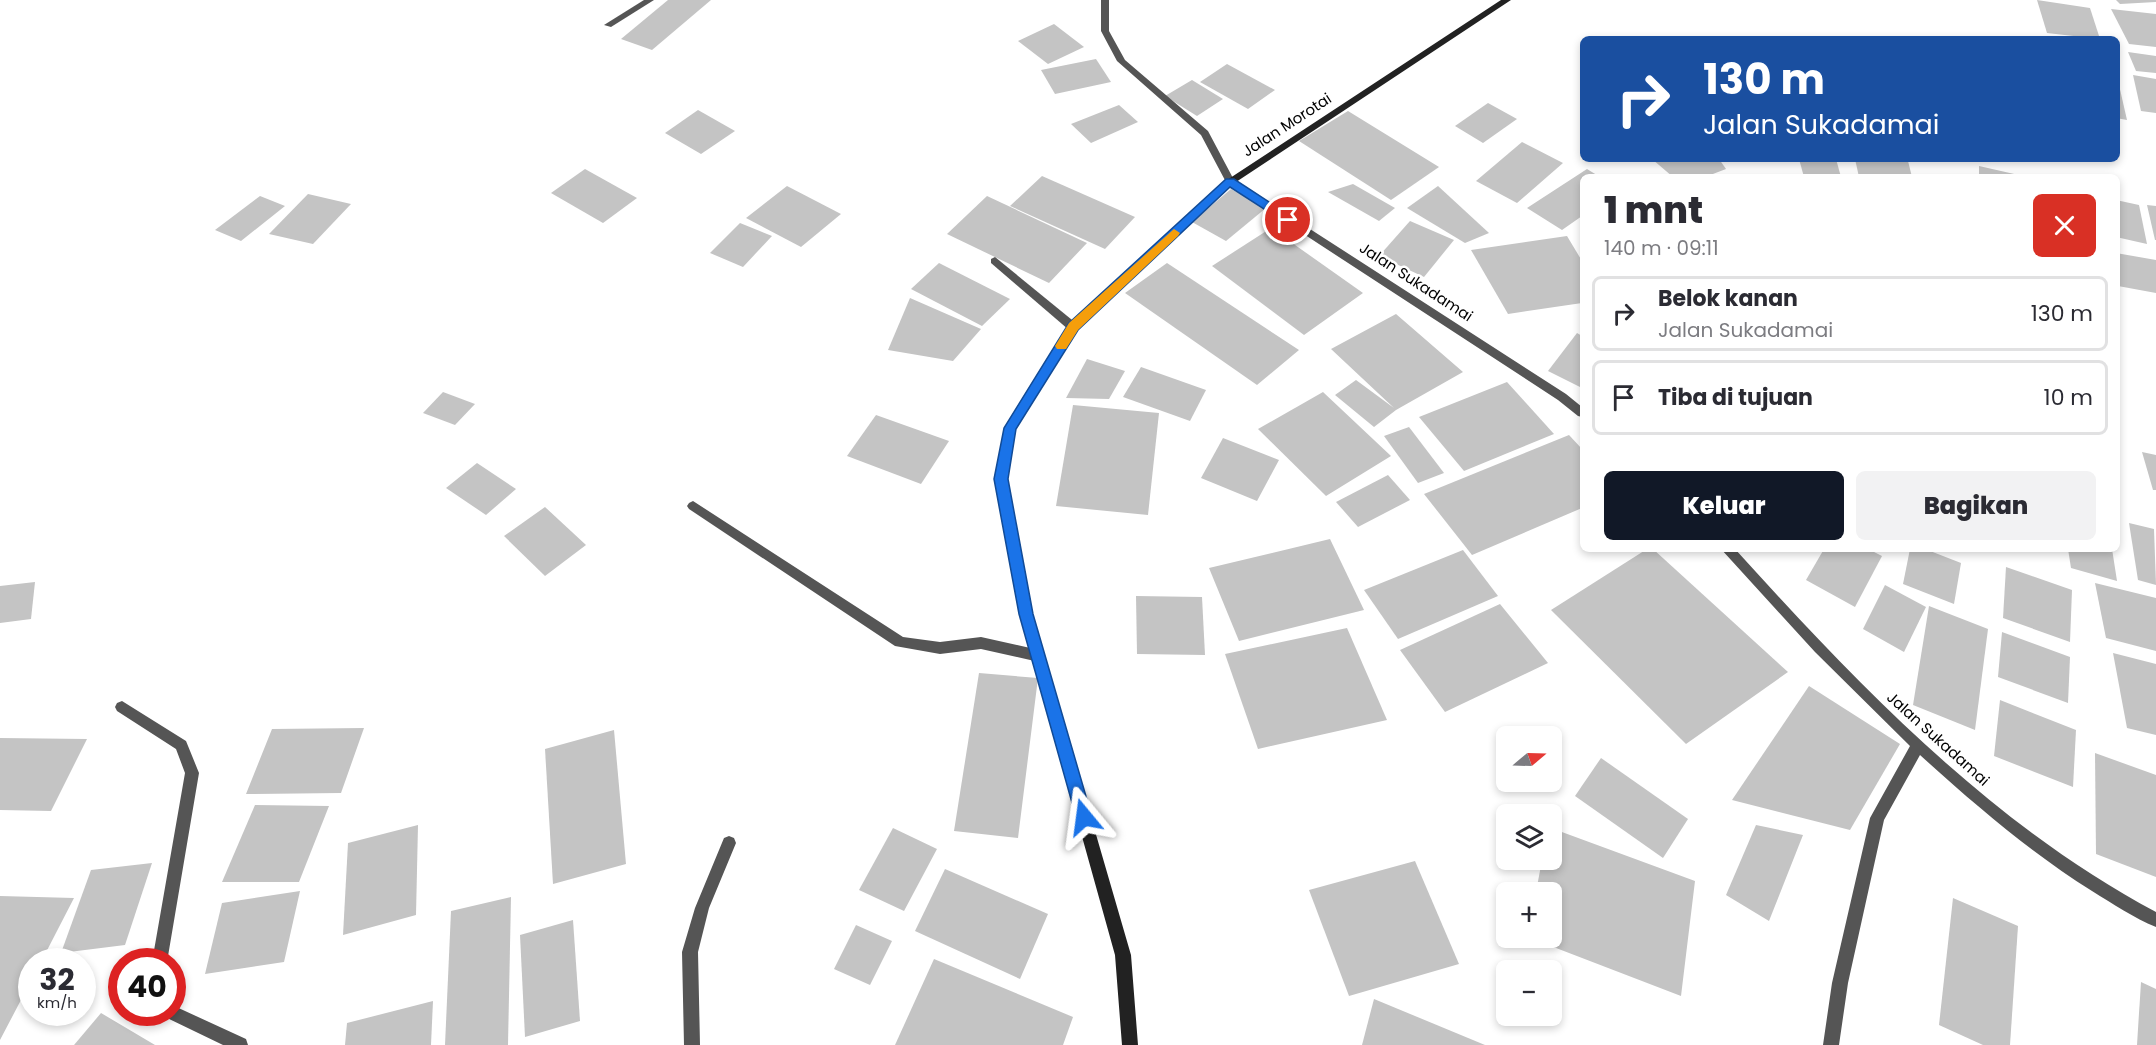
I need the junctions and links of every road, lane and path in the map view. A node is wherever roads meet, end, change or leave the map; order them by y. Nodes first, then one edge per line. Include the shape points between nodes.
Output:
1 (650, 0) edge
2 (1106, 0) edge
3 (1507, 0) edge
4 (608, 25) dead end
5 (1230, 182) junction
6 (995, 261) dead end
7 (1073, 327) junction
8 (1580, 411) edge
9 (693, 506) dead end
10 (1730, 552) edge
11 (1039, 656) junction
12 (122, 707) dead end
13 (1917, 747) junction
14 (729, 843) dead end
15 (2156, 920) edge
16 (161, 948) edge
17 (186, 1020) edge
18 (240, 1045) edge
19 (692, 1045) edge
20 (1130, 1045) edge
21 (1832, 1045) edge

1 - 4 street
2 - 5 street via 1105,31 1121,61 1205,133
3 - 5 street, Jalan Morotai
5 - 7 street, Jalan Morotai
5 - 8 street, Jalan Sukadamai
6 - 7 street
7 - 11 street, Jalan Morotai via 1010,428 1001,479 1026,614
9 - 11 street via 900,642 940,648 981,643
10 - 13 street, Jalan Sukadamai via 1804,635
11 - 20 street, Jalan Morotai via 1123,955
12 - 16 street via 181,745 192,773
13 - 15 street, Jalan Sukadamai via 2046,853
13 - 21 street via 1877,818 1840,983
14 - 19 street via 702,908 690,952
17 - 18 street

